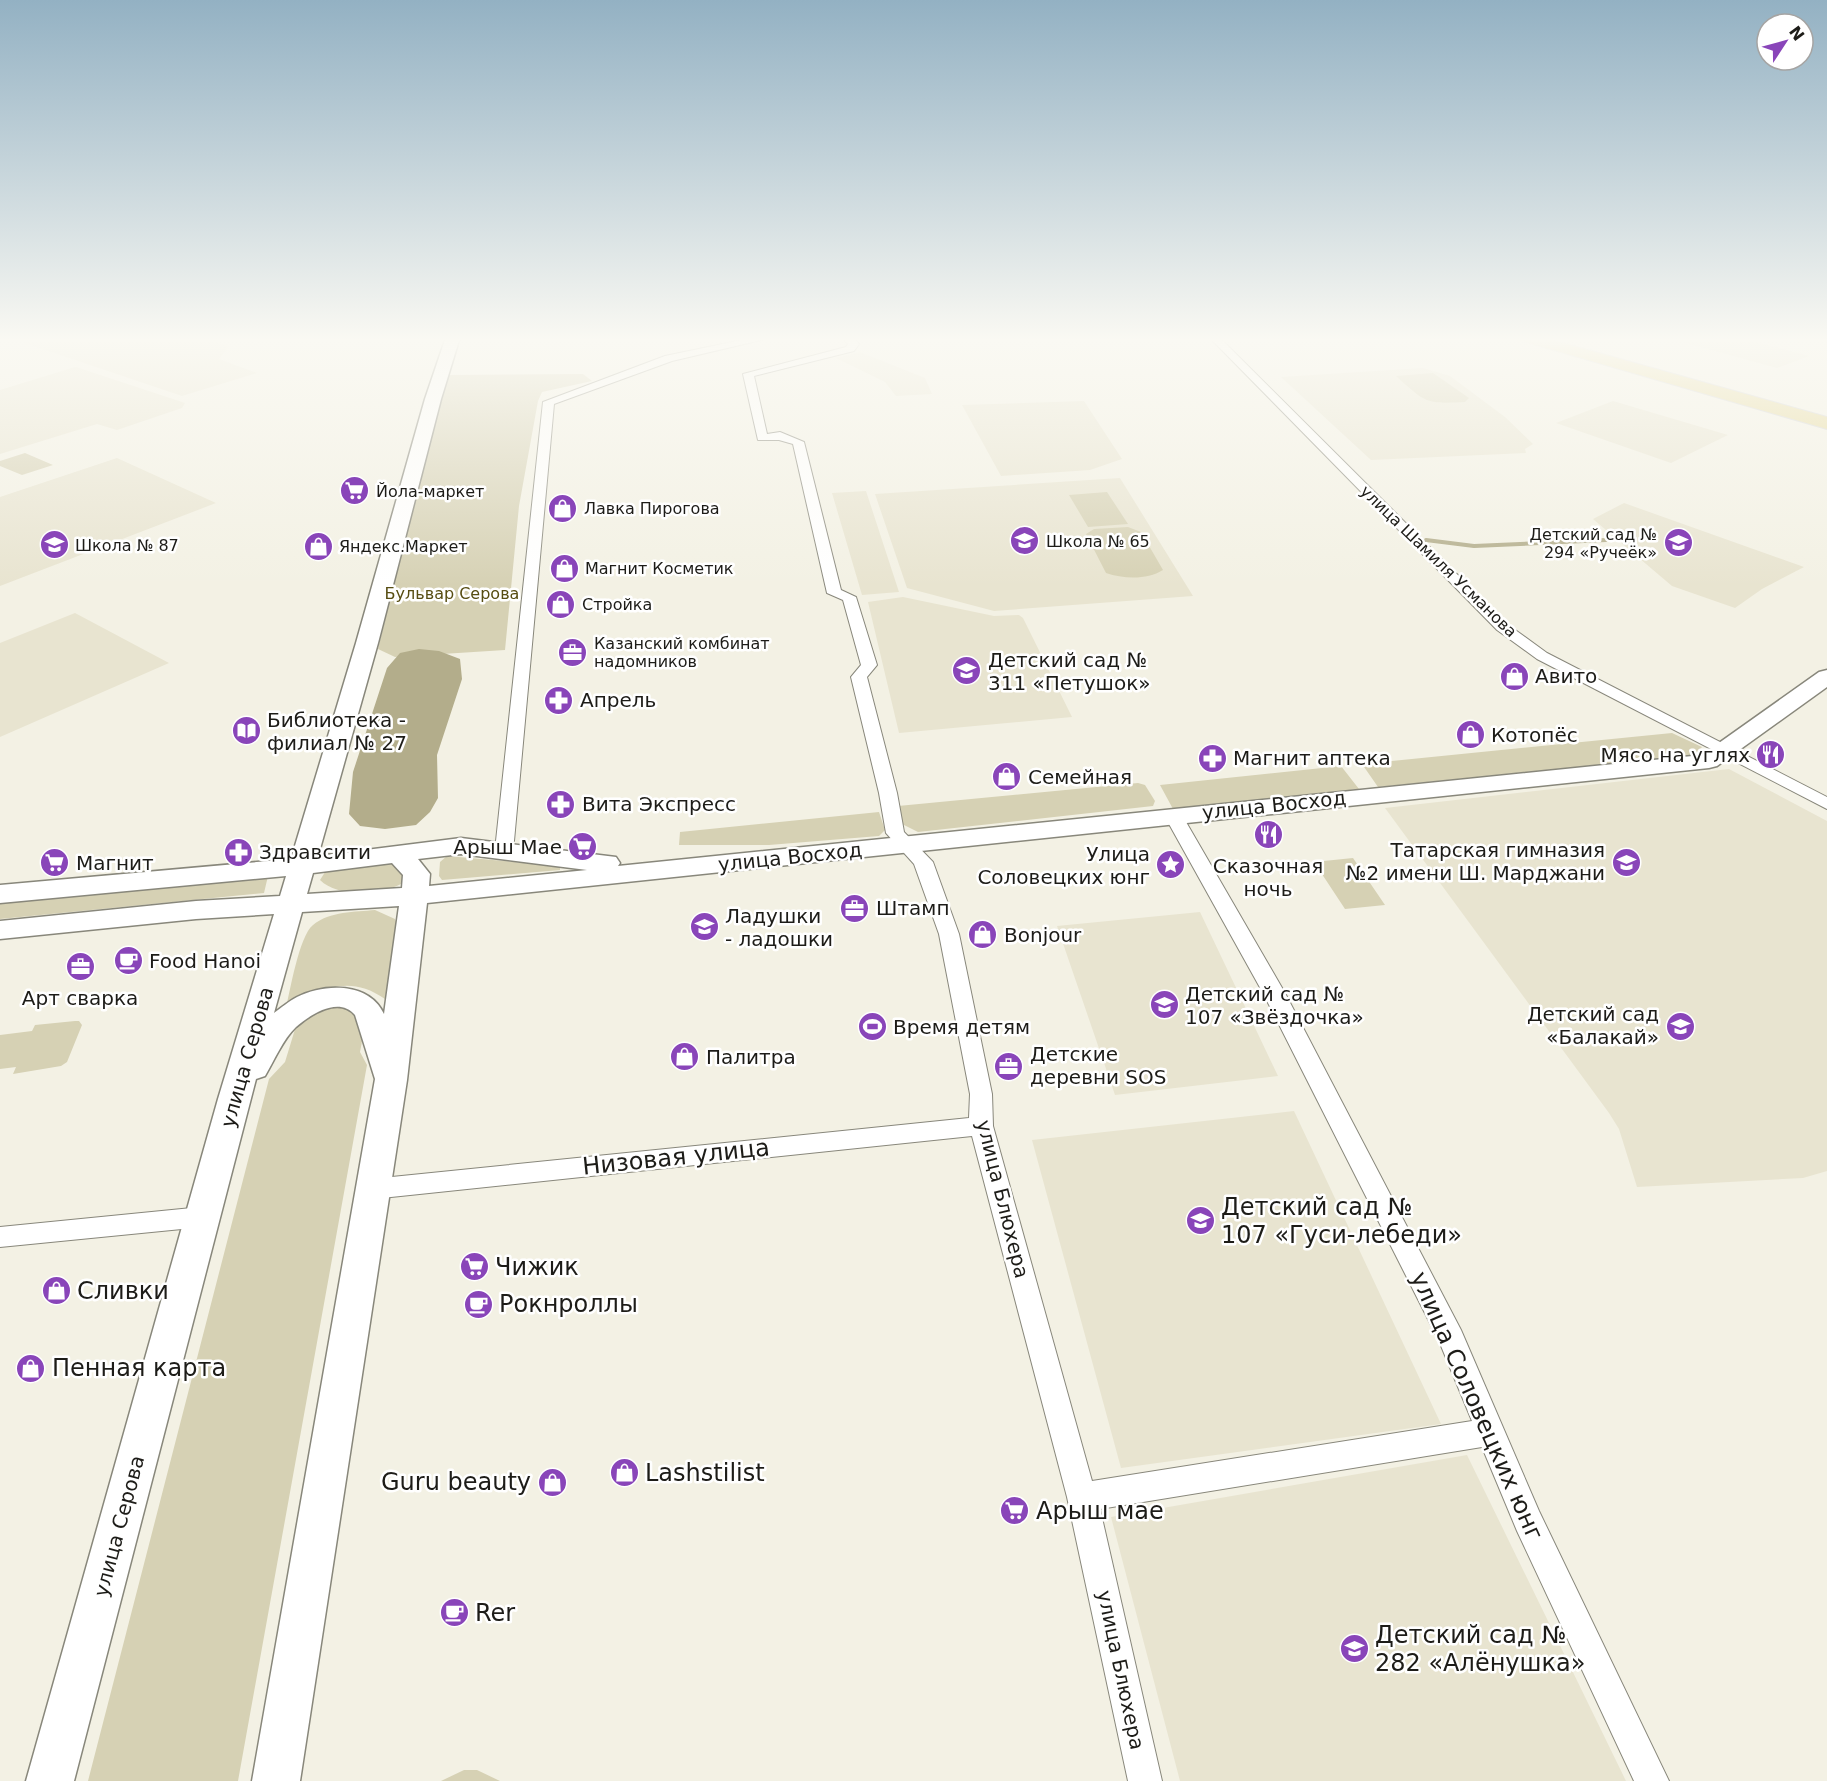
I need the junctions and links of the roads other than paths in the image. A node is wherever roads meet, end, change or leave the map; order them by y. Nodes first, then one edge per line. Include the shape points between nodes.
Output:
1 (427, 420) edge
2 (547, 420) edge
3 (758, 420) edge
4 (1297, 420) edge
5 (1827, 677) edge
6 (1724, 750) junction
7 (1827, 804) edge
8 (1173, 815) junction
9 (505, 841) dead end
10 (905, 844) junction
11 (398, 854) junction
12 (303, 866) junction
13 (695, 867) junction
14 (0, 894) edge
15 (415, 896) junction
16 (292, 904) junction
17 (0, 930) edge
18 (391, 1080) junction
19 (234, 1099) junction
20 (981, 1126) junction
21 (372, 1189) junction
22 (202, 1216) junction
23 (0, 1237) edge
24 (1490, 1432) junction
25 (1082, 1497) junction
26 (50, 1781) edge
27 (276, 1781) edge
28 (1145, 1781) edge
29 (1652, 1781) edge

1 - 12 street, улица Серова
2 - 9 street
3 - 10 street, улица Блюхера via 762,438 780,436 798,442 834,593 849,597 869,665 859,677 895,833
4 - 6 street, улица Шамиля Усманова via 1502,627 1542,656
5 - 6 street, улица Восход
6 - 7 street, улица Шамиля Усманова
6 - 8 street, улица Восход via 1709,761
8 - 10 street, улица Восход
8 - 24 street, улица Соловецких юнг via 1274,993 1451,1338
10 - 13 street, улица Восход
10 - 20 street, улица Блюхера via 923,862 949,934 981,1094
11 - 12 street, улица Восход
11 - 13 street, улица Восход via 461,846 552,859
11 - 15 street via 417,874
12 - 14 street, улица Восход
12 - 16 street, улица Серова
13 - 15 street, улица Восход
15 - 16 street, улица Восход
15 - 18 street
16 - 17 street, улица Восход
16 - 19 street, улица Серова
18 - 19 street via 369,1012 362,1004 337,996 308,1004 284,1021
18 - 21 street
19 - 22 street, улица Серова
20 - 21 street, Низовая улица
20 - 25 street, улица Блюхера
21 - 27 street
22 - 23 street
22 - 26 street, улица Серова
24 - 25 street
24 - 29 street, улица Соловецких юнг via 1528,1521
25 - 28 street, улица Блюхера

